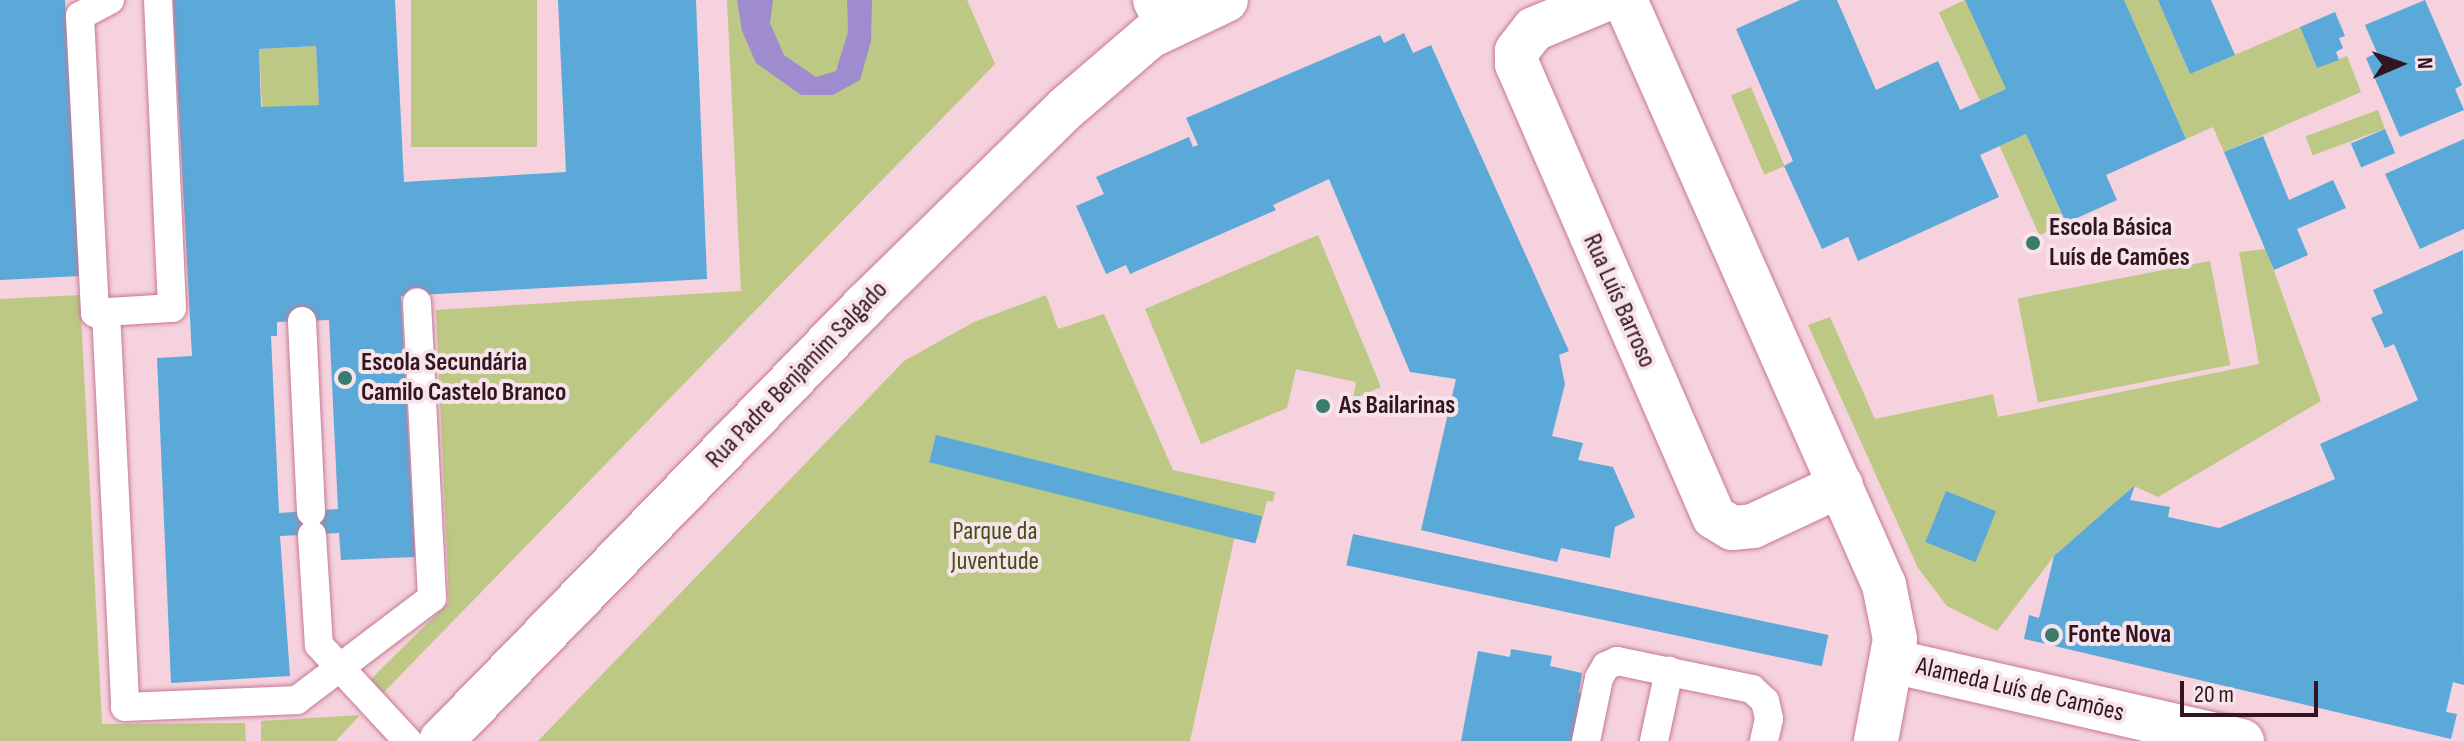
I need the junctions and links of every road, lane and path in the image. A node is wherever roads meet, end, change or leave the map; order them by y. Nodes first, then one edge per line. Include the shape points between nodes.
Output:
1 (110, 0) edge
2 (158, 0) edge
3 (1226, 0) edge
4 (1604, 0) edge
5 (1625, 0) edge
6 (1162, 12) edge
7 (417, 302) dead end
8 (106, 312) junction
9 (302, 321) dead end
10 (1841, 485) junction
11 (1892, 661) junction
12 (338, 666) junction
13 (1669, 671) junction
14 (408, 741) edge
15 (441, 741) edge
16 (1586, 741) edge
17 (1654, 741) edge
18 (1764, 741) edge
19 (1876, 741) edge
20 (2242, 741) edge

1 - 8 lane via 80,16 95,313
2 - 8 lane via 172,308
3 - 6 street, Rua Padre Benjamim Salgado
4 - 10 street, Rua Luís Barroso via 1534,29 1517,51 1517,64 1714,517 1732,528 1753,526
5 - 10 street
6 - 15 street, Rua Padre Benjamim Salgado via 913,258
7 - 12 lane via 432,598
8 - 12 lane via 125,707 297,700
9 - 12 lane via 319,645
10 - 11 street via 1892,614
11 - 19 street
11 - 20 street, Alameda Luís de Camões
12 - 14 lane
13 - 16 lane via 1617,661 1606,666
13 - 17 lane
13 - 18 lane via 1752,689 1765,701 1769,719

